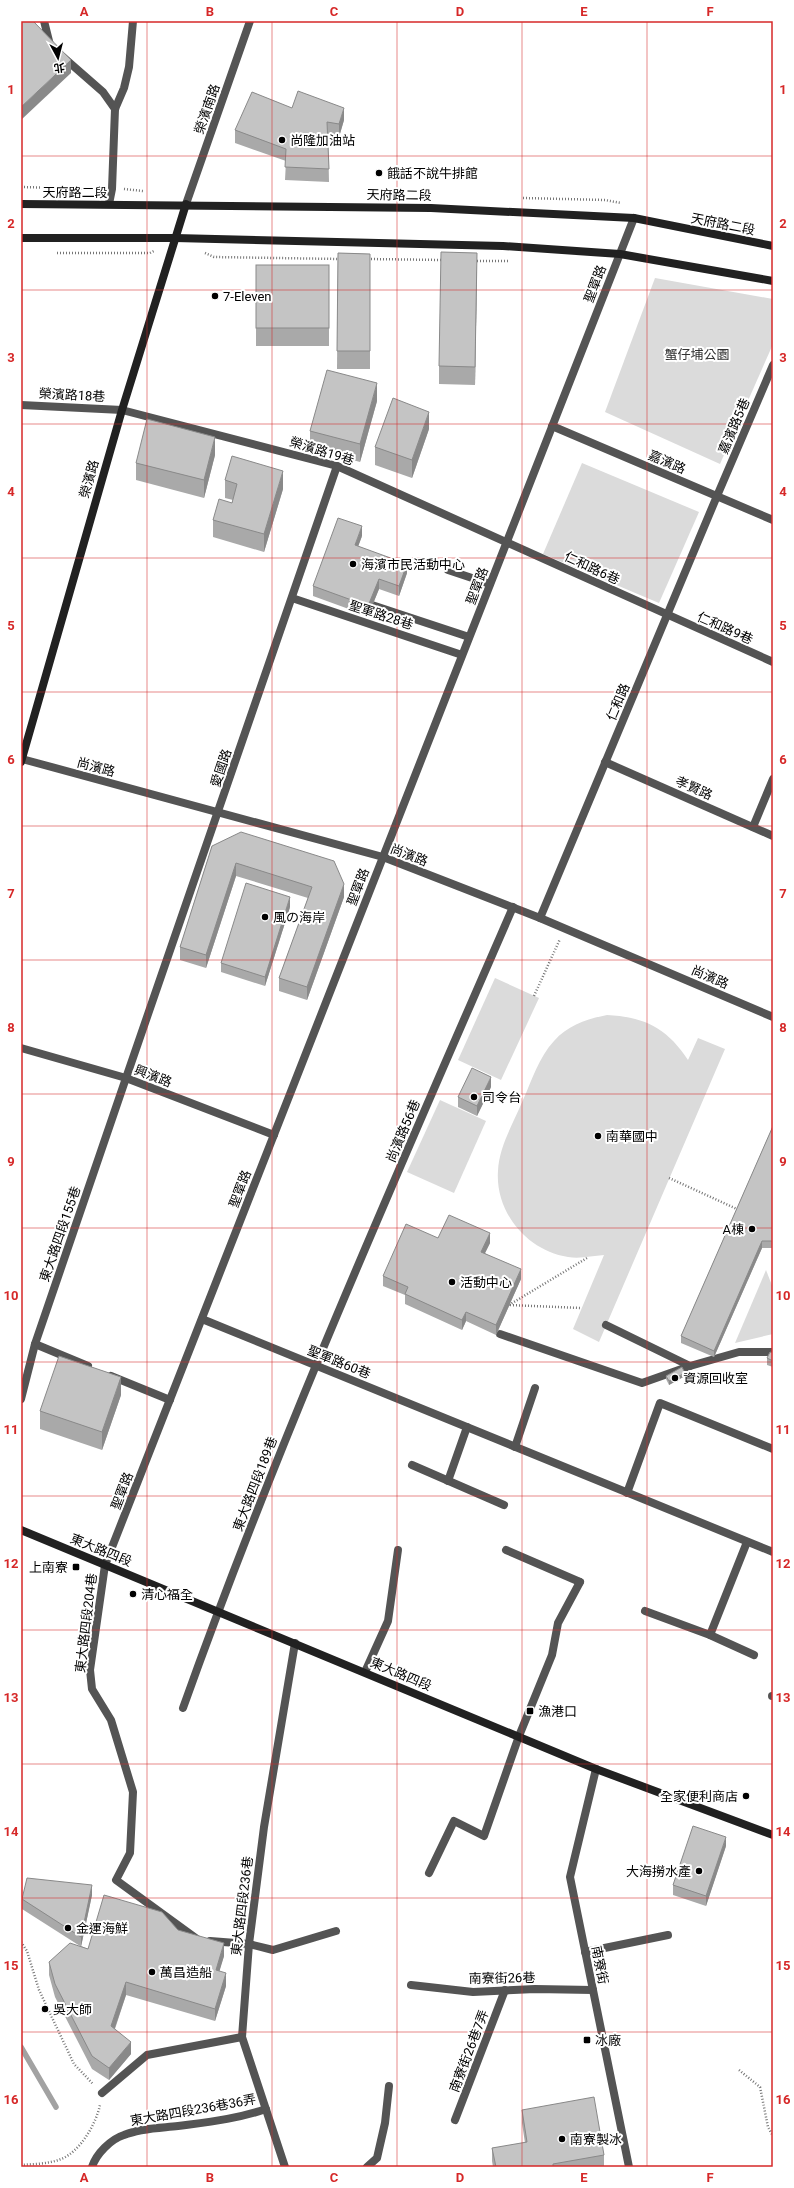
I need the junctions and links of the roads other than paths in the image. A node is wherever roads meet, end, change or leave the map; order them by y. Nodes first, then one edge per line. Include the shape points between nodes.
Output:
1 (44, 21) edge
2 (133, 21) edge
3 (250, 21) edge
4 (114, 109) junction
5 (21, 204) edge
6 (109, 204) junction
7 (186, 204) junction
8 (634, 218) junction
9 (21, 238) edge
10 (174, 238) junction
11 (773, 246) edge
12 (620, 254) junction
13 (773, 281) edge
14 (773, 365) edge
15 (21, 405) edge
16 (122, 410) junction
17 (552, 426) junction
18 (337, 466) junction
19 (717, 496) junction
20 (773, 520) edge
21 (507, 542) junction
22 (448, 570) dead end
23 (490, 584) junction
24 (292, 598) junction
25 (372, 605) edge
26 (667, 616) junction
27 (469, 637) junction
28 (462, 655) junction
29 (773, 662) edge
30 (21, 760) edge
31 (605, 762) junction
32 (773, 779) edge
33 (218, 811) junction
34 (753, 827) junction
35 (773, 836) edge
36 (383, 857) junction
37 (513, 907) junction
38 (540, 918) junction
39 (773, 1018) edge
40 (21, 1048) edge
41 (126, 1078) junction
42 (274, 1135) junction
43 (202, 1319) junction
44 (606, 1325) dead end
45 (500, 1334) dead end
46 (35, 1344) junction
47 (773, 1352) edge
48 (315, 1365) junction
49 (690, 1366) junction
50 (535, 1388) dead end
51 (21, 1399) edge
52 (170, 1400) junction
53 (467, 1427) junction
54 (516, 1447) junction
55 (773, 1449) edge
56 (412, 1465) dead end
57 (448, 1481) junction
58 (627, 1493) junction
59 (504, 1505) dead end
60 (21, 1530) edge
61 (747, 1542) junction
62 (398, 1550) dead end
63 (506, 1550) dead end
64 (773, 1552) edge
65 (105, 1565) junction
66 (218, 1611) junction
67 (645, 1611) dead end
68 (710, 1635) junction
69 (296, 1643) junction
70 (754, 1655) dead end
71 (365, 1672) junction
72 (184, 1708) dead end
73 (519, 1736) junction
74 (596, 1769) junction
75 (773, 1835) edge
76 (429, 1873) dead end
77 (336, 1931) dead end
78 (668, 1935) dead end
79 (249, 1944) junction
80 (586, 1952) junction
81 (411, 1985) dead end
82 (505, 1990) junction
83 (593, 1990) junction
84 (242, 2038) junction
85 (389, 2086) dead end
86 (102, 2093) road end
87 (266, 2109) junction
88 (455, 2120) dead end
89 (92, 2167) edge
90 (285, 2167) edge
91 (367, 2167) edge
92 (629, 2167) edge

1 - 4 street via 50,46 103,92
2 - 4 street via 129,67 124,88
3 - 7 street, 榮濱南路
4 - 6 street via 112,189
5 - 6 street, 天府路二段
6 - 7 street, 天府路二段
7 - 8 street, 天府路二段 via 431,208
7 - 10 street, 榮濱路
8 - 11 street, 天府路二段
8 - 12 street, 聖軍路
9 - 10 street
10 - 12 street via 503,246
10 - 16 street, 榮濱路
12 - 13 street
12 - 17 street, 聖軍路
14 - 19 street, 嘉濱路5巷
15 - 16 street, 榮濱路18巷
16 - 18 street, 榮濱路19巷
16 - 30 street, 榮濱路
17 - 19 street, 嘉濱路
17 - 21 street, 聖軍路
18 - 21 street, 榮濱路19巷
18 - 24 street, 愛國路
19 - 20 street, 嘉濱路
19 - 26 street, 仁和路
21 - 23 street, 聖軍路
21 - 26 street, 仁和路6巷
22 - 23 street
23 - 27 street, 聖軍路
24 - 28 street, 聖軍路28巷
24 - 33 street, 愛國路
25 - 27 street
26 - 29 street, 仁和路9巷
26 - 31 street, 仁和路
27 - 28 street, 聖軍路
28 - 36 street, 聖軍路
30 - 33 street, 尚濱路
31 - 34 street, 孝賢路
31 - 38 street, 仁和路
32 - 34 street
33 - 36 street, 尚濱路
33 - 41 street, 愛國路
34 - 35 street, 孝賢路
36 - 37 street, 尚濱路
36 - 42 street, 聖軍路
37 - 38 street, 尚濱路
37 - 48 street, 尚濱路56巷
38 - 39 street, 尚濱路
40 - 41 street, 興濱路
41 - 42 street, 興濱路
41 - 46 street, 東大路四段155巷
42 - 43 street, 聖軍路
43 - 48 street, 聖軍路60巷
43 - 52 street, 聖軍路
44 - 49 street
45 - 49 street via 642,1382
46 - 51 street, 東大路四段155巷
46 - 52 street
47 - 49 street via 739,1352
48 - 53 street, 聖軍路60巷
48 - 66 street, 東大路四段189巷
50 - 54 street
52 - 65 street, 聖軍路
53 - 54 street, 聖軍路60巷
53 - 57 street
54 - 58 street, 聖軍路60巷
55 - 58 street via 660,1403
56 - 57 street
57 - 59 street
58 - 61 street, 聖軍路60巷
60 - 65 street, 東大路四段
61 - 64 street, 聖軍路60巷
61 - 68 street
62 - 71 street via 388,1622
63 - 73 street via 580,1582 558,1623 552,1656
65 - 66 street, 東大路四段
65 - 79 street, 東大路四段204巷 via 90,1670 92,1689 111,1720 133,1792 130,1853 116,1880 199,1940
66 - 69 street, 東大路四段
66 - 72 street, 東大路四段189巷
67 - 68 street
68 - 70 street
69 - 71 street, 東大路四段
69 - 79 street, 東大路四段236巷 via 264,1826
71 - 73 street, 東大路四段
73 - 74 street, 東大路四段
73 - 76 street via 484,1836 454,1821
74 - 75 street, 東大路四段
74 - 80 street, 南寮街 via 570,1877
77 - 79 street via 273,1950
78 - 80 street
79 - 84 street, 東大路四段236巷
80 - 83 street, 南寮街
81 - 82 street, 南寮街26巷 via 473,1992
82 - 83 street, 南寮街26巷
82 - 88 street, 南寮街26巷7弄
83 - 92 street, 南寮街
84 - 86 street via 147,2055
84 - 87 street, 東大路四段236巷
85 - 91 street via 385,2123 377,2158
87 - 89 street, 東大路四段236巷36弄 via 209,2122 152,2128 122,2135 103,2149
87 - 90 street, 東大路四段236巷

